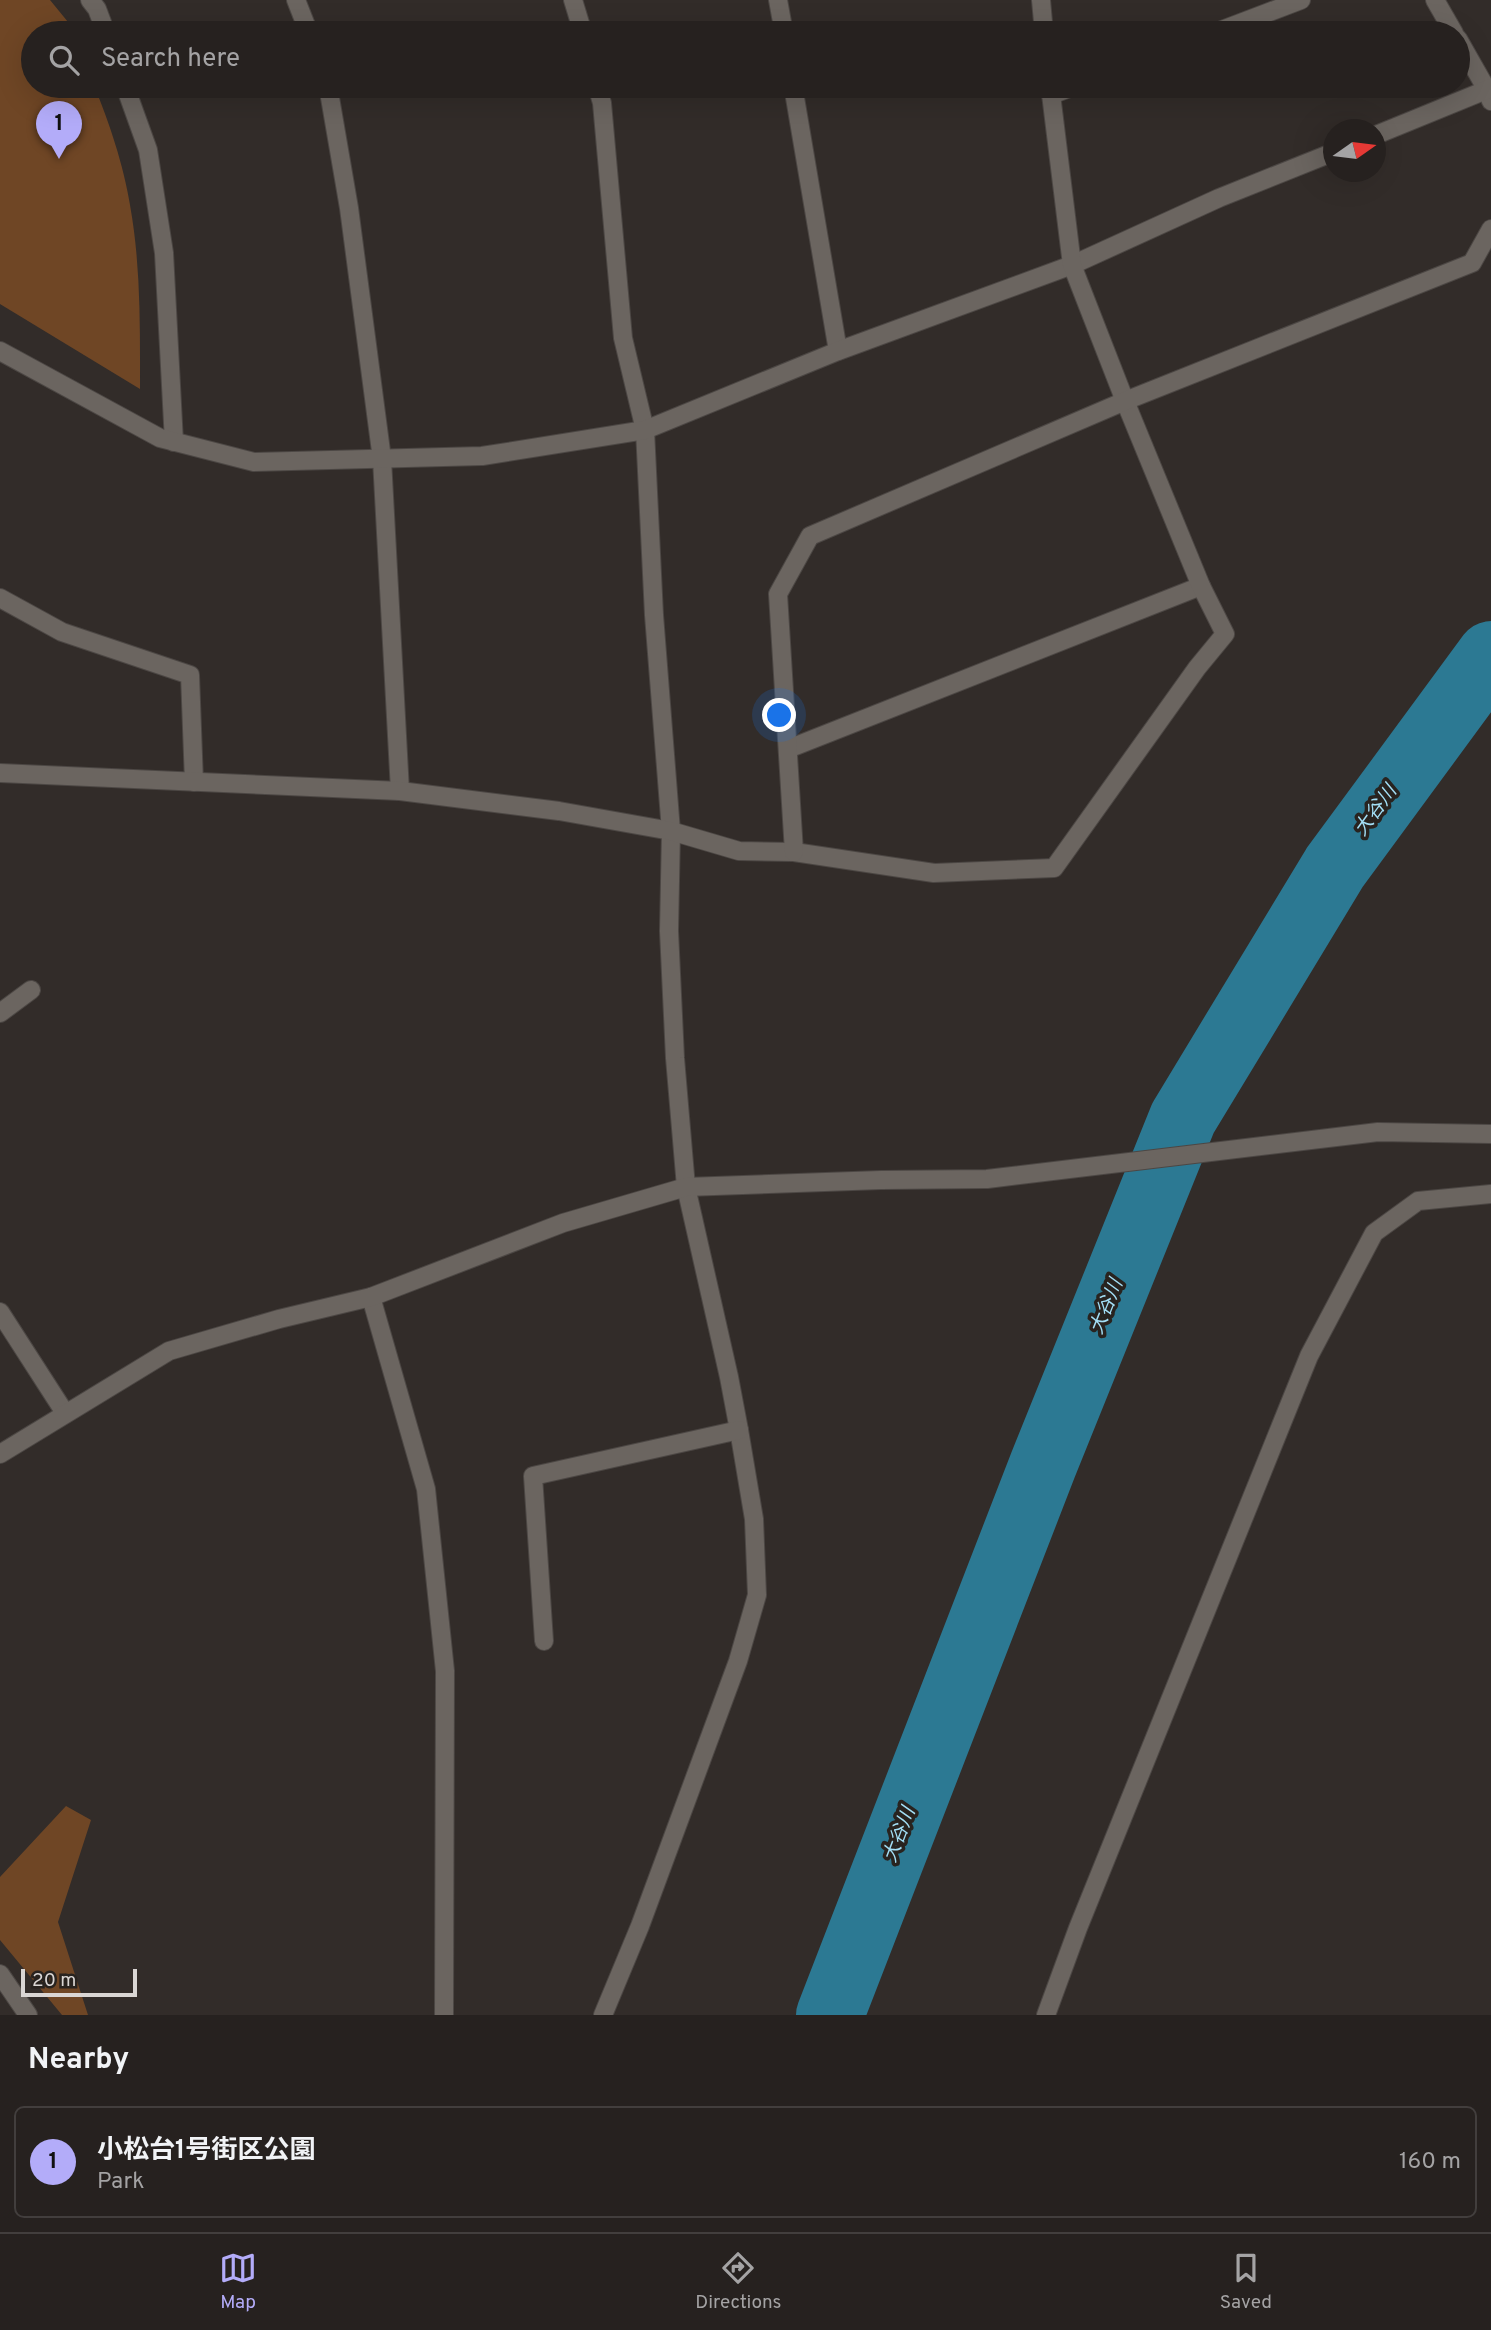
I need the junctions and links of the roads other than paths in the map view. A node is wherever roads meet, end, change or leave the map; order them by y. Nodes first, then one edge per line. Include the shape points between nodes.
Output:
1 (90, 0) edge
2 (296, 0) edge
3 (573, 0) edge
4 (778, 0) edge
5 (1041, 0) edge
6 (1301, 0) edge
7 (1435, 0) edge
8 (102, 21) edge
9 (304, 21) edge
10 (579, 21) edge
11 (782, 21) edge
12 (1043, 21) edge
13 (1246, 21) edge
14 (1447, 21) edge
15 (1470, 59) edge
16 (1490, 93) edge
17 (129, 98) edge
18 (330, 98) edge
19 (601, 98) edge
20 (795, 98) edge
21 (1051, 98) edge
22 (1386, 131) edge
23 (1323, 156) edge
24 (1491, 229) edge
25 (1072, 265) junction
26 (0, 351) edge
27 (838, 351) junction
28 (1125, 401) junction
29 (645, 430) junction
30 (174, 442) junction
31 (382, 459) junction
32 (1201, 586) junction
33 (0, 598) edge
34 (788, 749) junction
35 (0, 773) edge
36 (194, 782) junction
37 (400, 791) junction
38 (671, 831) junction
39 (794, 852) junction
40 (31, 990) dead end
41 (0, 1013) edge
42 (1491, 1134) edge
43 (686, 1187) junction
44 (1491, 1194) edge
45 (371, 1297) junction
46 (0, 1312) edge
47 (65, 1413) junction
48 (738, 1430) junction
49 (0, 1454) edge
50 (544, 1641) dead end
51 (0, 1974) edge
52 (28, 2015) edge
53 (444, 2015) edge
54 (603, 2015) edge
55 (1046, 2015) edge

1 - 8 street
2 - 9 street
3 - 10 street
4 - 11 street
5 - 12 street
6 - 13 street
7 - 14 street
15 - 16 street
16 - 22 street
17 - 30 street via 148,150 164,253
18 - 31 street
19 - 29 street via 623,338
20 - 27 street
21 - 25 street
23 - 25 street
24 - 28 street via 1472,263
25 - 27 street
25 - 28 street
26 - 30 street
27 - 29 street
28 - 32 street
28 - 34 street via 810,536 778,594
29 - 31 street via 482,456
29 - 38 street
30 - 31 street via 254,462
31 - 37 street
32 - 34 street
32 - 39 street via 1225,634 1054,868 934,873
33 - 36 street via 62,632 190,675
34 - 39 street
35 - 36 street
36 - 37 street
37 - 38 street
38 - 39 street via 739,851
38 - 43 street via 669,931
40 - 41 street
42 - 43 street via 1378,1132 987,1180
43 - 45 street via 563,1223
43 - 48 street
44 - 55 street via 1418,1201 1374,1233 1309,1356
45 - 47 street via 169,1351
45 - 53 street via 426,1489 445,1671
46 - 47 street
47 - 49 street
48 - 50 street via 533,1476
48 - 54 street via 754,1519 757,1595 733,1673
51 - 52 street

